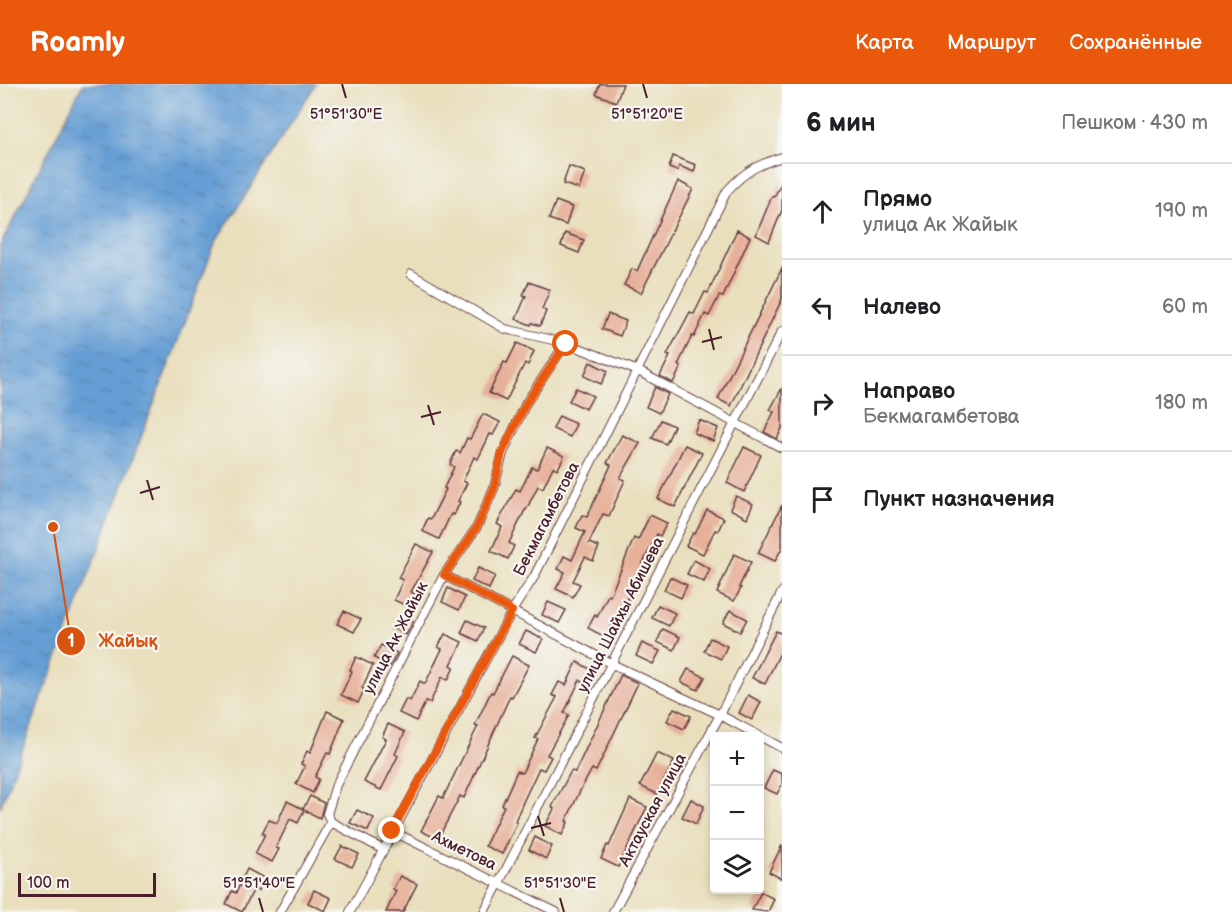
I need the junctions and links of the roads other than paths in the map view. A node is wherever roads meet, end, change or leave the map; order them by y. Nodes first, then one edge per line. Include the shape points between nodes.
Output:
1 (782, 157) edge
2 (411, 274) dead end
3 (782, 331) edge
4 (566, 344) junction
5 (638, 371) junction
6 (734, 424) junction
7 (782, 448) edge
8 (444, 575) junction
9 (782, 592) edge
10 (512, 611) junction
11 (612, 664) junction
12 (720, 715) junction
13 (782, 748) edge
14 (331, 822) junction
15 (392, 831) junction
16 (382, 849) junction
17 (499, 883) junction
18 (280, 912) edge
19 (350, 912) edge
20 (484, 912) edge
21 (556, 912) edge
22 (614, 912) edge

1 - 5 street, Бекмагамбетова via 742,175 727,191
2 - 4 street via 505,329
3 - 6 street, улица Шайхы Абишева
4 - 5 street
4 - 8 street, улица Ак Жайык via 526,403 502,453 494,488 477,527
5 - 6 street
5 - 10 street, Бекмагамбетова via 534,577
6 - 7 street
6 - 11 street, улица Шайхы Абишева
8 - 10 street
8 - 14 street, улица Ак Жайык via 336,785 327,814
9 - 12 street, Актауская улица
10 - 11 street
10 - 15 street, Бекмагамбетова
11 - 12 street
11 - 17 street, улица Шайхы Абишева
12 - 13 street
12 - 22 street, Актауская улица
14 - 16 street
14 - 18 street, улица Ак Жайык
15 - 16 street, Бекмагамбетова
15 - 17 street, Ахметова
16 - 19 street, Бекмагамбетова
17 - 20 street, улица Шайхы Абишева
17 - 21 street, Ахметова

